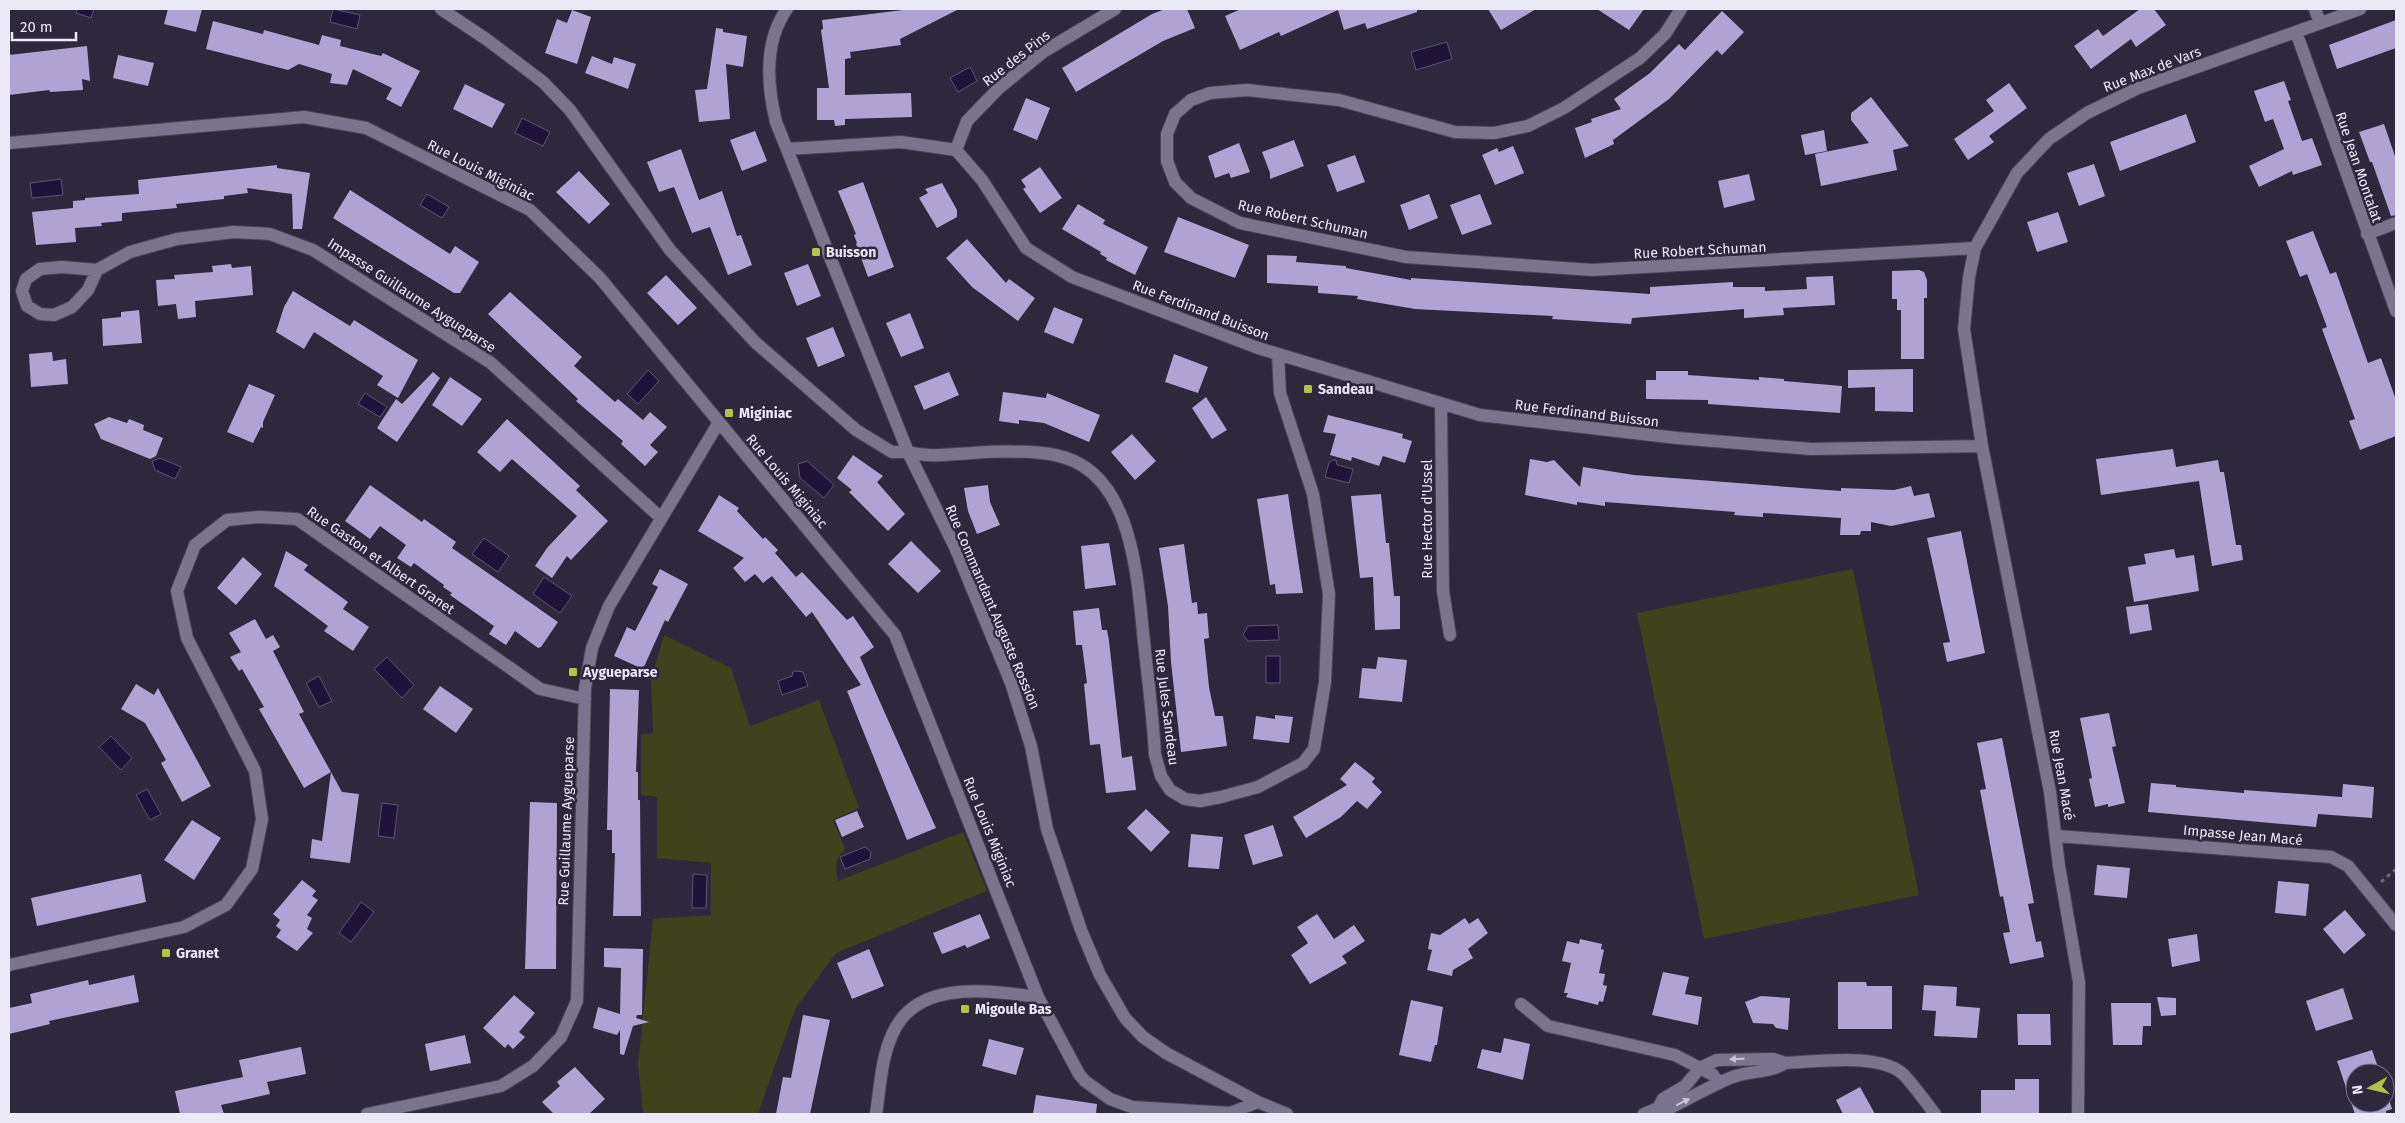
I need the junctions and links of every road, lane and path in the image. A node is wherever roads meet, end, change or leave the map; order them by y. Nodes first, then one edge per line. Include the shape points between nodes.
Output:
1 (440, 9) edge
2 (787, 9) edge
3 (1115, 9) edge
4 (1681, 9) edge
5 (2315, 9) edge
6 (2360, 9) edge
7 (2322, 23) junction
8 (2296, 32) junction
9 (9, 144) edge
10 (787, 149) junction
11 (956, 150) junction
12 (2396, 224) edge
13 (2367, 234) junction
14 (1975, 248) junction
15 (97, 270) junction
16 (2396, 311) edge
17 (1278, 354) junction
18 (1441, 403) junction
19 (719, 422) junction
20 (1982, 446) junction
21 (908, 452) junction
22 (662, 518) junction
23 (1450, 635) dead end
24 (585, 699) junction
25 (2057, 836) junction
26 (2396, 925) edge
27 (9, 965) edge
28 (1038, 997) junction
29 (1521, 1004) dead end
30 (1785, 1063) junction
31 (1700, 1068) junction
32 (1719, 1083) junction
33 (1258, 1102) junction
34 (1658, 1108) junction
35 (367, 1114) edge
36 (876, 1114) edge
37 (1287, 1114) edge
38 (1644, 1114) edge
39 (1935, 1114) edge
40 (2078, 1114) edge

1 - 21 street via 543,82 570,110 670,250 755,342 856,430 892,452
2 - 10 street via 773,37 769,77 776,122
3 - 11 street, Rue des Pins via 1044,52 999,88 967,121
4 - 14 street, Rue Robert Schuman via 1666,34 1640,58 1564,108 1528,126 1494,133 1456,132 1339,100 1247,90 1210,93 1191,100 1175,114 1167,134 1166,161 1175,182 1191,198 1240,223 1406,257 1592,270
5 - 7 street
6 - 7 street, Rue Max de Vars
7 - 8 street, Rue Max de Vars
8 - 13 street, Rue Jean Montalat
8 - 14 street, Rue Max de Vars via 2138,88 2087,113 2048,139 2004,192
9 - 19 street, Rue Louis Miginiac via 304,117 366,128 530,210 600,278
10 - 11 street via 901,142
10 - 21 street
11 - 17 street, Rue Ferdinand Buisson via 982,180 1026,248 1072,277
12 - 13 street
13 - 16 street, Rue Jean Montalat
14 - 20 street, Rue Max de Vars via 1964,329
15 - 15 street via 88,290 72,308 54,315 40,314 27,306 22,291 26,279 40,269
15 - 22 street, Impasse Guillaume Aygueparse via 130,252 176,239 234,232 270,234 313,250 491,363
17 - 18 street, Rue Ferdinand Buisson
17 - 21 street, Rue Jules Sandeau via 1280,393 1313,494 1329,594 1320,722 1314,749 1302,763 1258,787 1221,798 1185,799 1170,790 1161,776 1155,755 1136,566 1128,534 1106,486 1070,458 1054,455 1021,451 926,456
18 - 20 street, Rue Ferdinand Buisson via 1480,415 1677,438 1810,449
18 - 23 street, Rue Hector d'Ussel via 1442,591
19 - 22 street, Rue Guillaume Aygueparse
19 - 28 street, Rue Louis Miginiac via 894,635
20 - 25 street, Rue Jean Macé
21 - 33 street, Rue Commandant Auguste Rossion via 954,547 1011,683 1031,746 1047,830 1100,976 1125,1018 1143,1037 1166,1053
22 - 24 street, Rue Guillaume Aygueparse via 609,606 592,648
24 - 27 street, Rue Gaston et Albert Granet via 540,689 297,519 259,517 227,520 195,545 178,591 187,638 255,771 262,819 252,869 226,905 184,927
24 - 35 street, Rue Guillaume Aygueparse via 576,1001 561,1037 533,1066 501,1086
25 - 26 street, Impasse Jean Macé via 2332,858 2348,866
25 - 40 street, Rue Jean Macé via 2079,982
28 - 33 street, Rue Louis Miginiac via 1079,1074 1095,1089 1122,1105 1230,1113
28 - 36 street via 980,990 934,997 913,1007 897,1024 887,1048
29 - 31 street via 1548,1026 1675,1055
30 -> 31 street via 1774,1059 1737,1058 1717,1060
30 - 32 street via 1774,1070 1742,1074
30 - 39 street via 1874,1061 1889,1064 1903,1074
31 - 32 street via 1713,1075
31 - 34 street via 1685,1086 1664,1099
34 -> 32 street via 1668,1109
33 - 37 street, Rue Commandant Auguste Rossion
34 - 38 street

